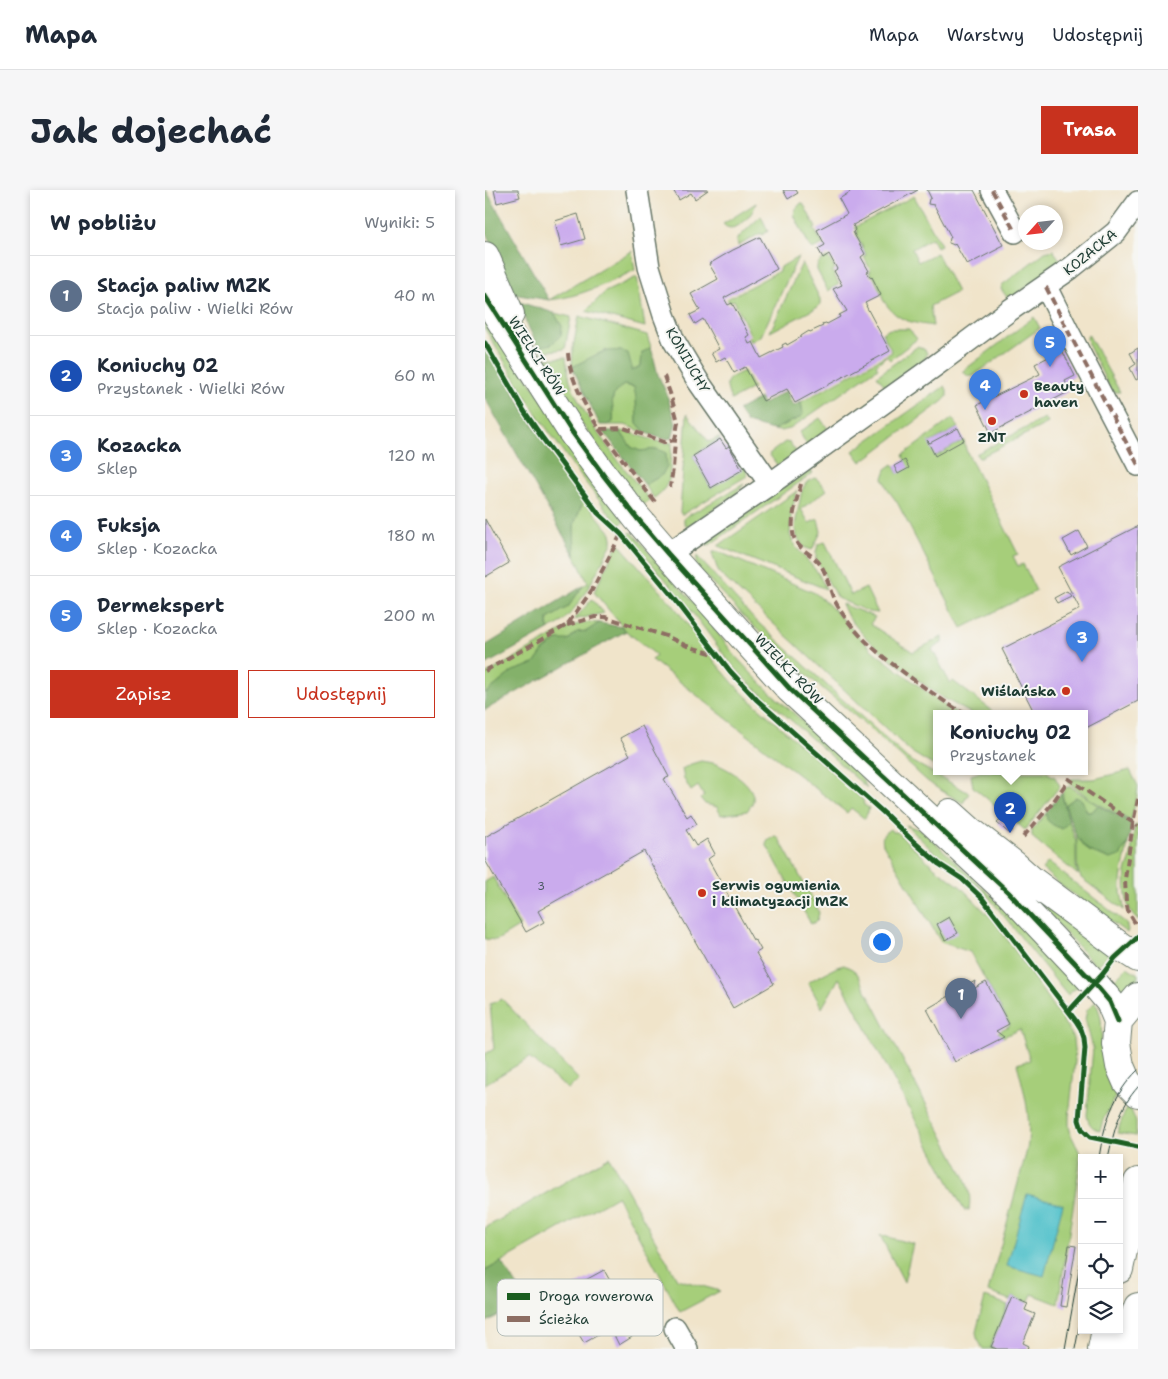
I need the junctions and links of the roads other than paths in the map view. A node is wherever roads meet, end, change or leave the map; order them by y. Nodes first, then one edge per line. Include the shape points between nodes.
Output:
1 (637, 190) edge
2 (992, 190) edge
3 (1138, 202) edge
4 (1015, 232) dead end
5 (485, 256) edge
6 (1046, 287) junction
7 (485, 296) edge
8 (538, 379) junction
9 (1138, 465) edge
10 (770, 484) junction
11 (668, 554) junction
12 (737, 630) junction
13 (1138, 958) edge
14 (1138, 997) edge
15 (1118, 1021) junction
16 (1138, 1093) edge
17 (1138, 1182) edge
18 (1123, 1251) edge
19 (1138, 1307) edge
20 (675, 1328) dead end
21 (1105, 1334) edge
22 (687, 1349) edge
23 (1102, 1349) edge
24 (1124, 1349) edge

1 - 10 street, KONIUCHY via 649,267 675,341
2 - 4 street
3 - 6 street, KOZACKA via 1116,232
5 - 8 street, WIELKI RÓW
6 - 9 street
6 - 10 street, KOZACKA
7 - 8 street, WIELKI RÓW
8 - 11 street, WIELKI RÓW via 604,476
10 - 11 street, KOZACKA
11 - 12 street, WIELKI RÓW
12 - 13 street, WIELKI RÓW via 969,830
12 - 15 street, WIELKI RÓW via 790,689 1009,892 1099,989
14 - 15 street
15 - 16 street via 1116,1043 1120,1066 1127,1082
17 - 18 street
19 - 24 street
20 - 22 street
21 - 23 street

